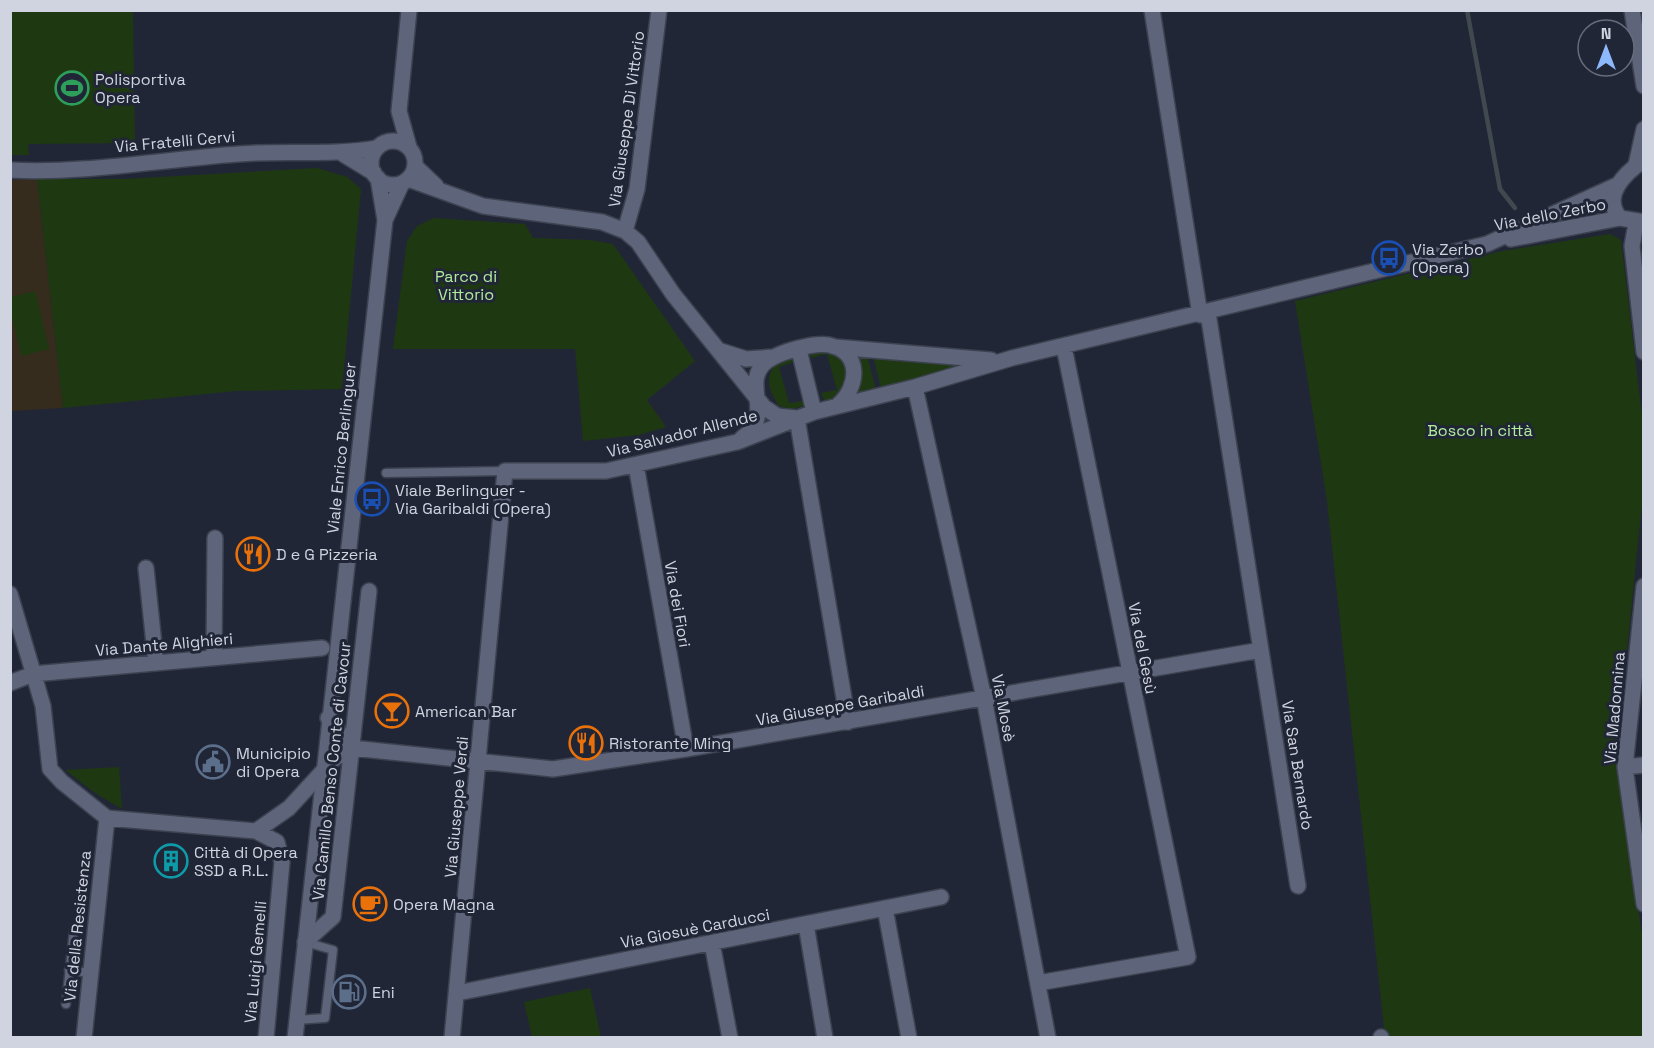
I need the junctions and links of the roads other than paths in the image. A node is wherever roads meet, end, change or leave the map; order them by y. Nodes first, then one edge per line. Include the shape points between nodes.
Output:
1 (409, 10) edge
2 (659, 10) edge
3 (1152, 10) edge
4 (1632, 10) edge
5 (1644, 86) edge
6 (399, 111) junction
7 (1644, 129) edge
8 (379, 146) junction
9 (409, 147) junction
10 (344, 154) junction
11 (1640, 163) edge
12 (10, 170) edge
13 (376, 176) junction
14 (408, 176) junction
15 (1617, 185) junction
16 (1620, 218) junction
17 (385, 220) junction
18 (1640, 223) edge
19 (625, 231) junction
20 (1487, 244) junction
21 (1204, 314) junction
22 (832, 346) junction
23 (715, 347) junction
24 (1064, 347) junction
25 (799, 350) junction
26 (1644, 352) edge
27 (776, 356) junction
28 (1012, 358) junction
29 (915, 387) junction
30 (757, 396) junction
31 (838, 405) junction
32 (814, 412) junction
33 (797, 418) junction
34 (737, 442) junction
35 (636, 465) junction
36 (505, 471) junction
37 (386, 473) dead end
38 (215, 538) dead end
39 (146, 568) dead end
40 (1644, 586) edge
41 (369, 591) dead end
42 (10, 594) edge
43 (322, 648) dead end
44 (1261, 650) junction
45 (214, 658) junction
46 (156, 663) junction
47 (1129, 673) junction
48 (33, 674) junction
49 (10, 683) edge
50 (984, 698) junction
51 (328, 718) junction
52 (848, 722) junction
53 (352, 748) junction
54 (686, 749) junction
55 (479, 762) junction
56 (1644, 765) edge
57 (1625, 767) junction
58 (323, 772) junction
59 (107, 818) junction
60 (256, 831) junction
61 (1298, 886) dead end
62 (940, 897) dead end
63 (1644, 904) edge
64 (885, 908) junction
65 (806, 924) junction
66 (74, 930) dead end
67 (305, 942) junction
68 (712, 943) junction
69 (69, 970) junction
70 (90, 973) junction
71 (1038, 983) junction
72 (457, 993) junction
73 (66, 1004) dead end
74 (296, 1020) junction
75 (84, 1038) edge
76 (266, 1038) edge
77 (294, 1038) edge
78 (452, 1038) edge
79 (730, 1038) edge
80 (825, 1038) edge
81 (909, 1038) edge
82 (1048, 1038) edge

1 - 6 street
2 - 19 street, Via Giuseppe Di Vittorio via 638,189
3 - 21 street, Via San Bernardo
4 - 5 street
6 - 8 street
6 - 9 street
7 - 11 street
8 - 9 street via 393,140
8 - 10 street, Via Fratelli Cervi
8 - 13 street via 371,160
9 - 14 street via 413,152
10 - 12 street, Via Fratelli Cervi via 267,152
10 - 13 street
11 - 15 street, Via dello Zerbo
13 - 14 street via 390,184
13 - 17 street, Viale Enrico Berlinguer
14 - 17 street, Viale Enrico Berlinguer
14 - 19 street via 483,206 602,222
15 - 16 street, Via dello Zerbo via 1613,206
15 - 20 street
16 - 18 street, Via dello Zerbo
16 - 20 street, Via dello Zerbo
17 - 51 street, Viale Enrico Berlinguer
18 - 26 street via 1632,246
19 - 23 street via 638,242
20 - 21 street
21 - 24 street
21 - 44 street, Via San Bernardo
22 - 25 street
22 - 28 street via 974,360
22 - 31 street via 845,354 854,372 851,392
23 - 27 street via 740,359
23 - 30 street
24 - 28 street
24 - 47 street, Via del Gesù
25 - 27 street
25 - 32 street
27 - 30 street, Via Salvador Allende via 758,372
28 - 29 street, Via Salvador Allende
29 - 31 street, Via Salvador Allende
29 - 50 street, Via Mosè
30 - 33 street via 770,412
30 - 34 street via 755,426
31 - 32 street, Via Salvador Allende
32 - 33 street, Via Salvador Allende
33 - 34 street, Via Salvador Allende
33 - 52 street
34 - 35 street, Via Salvador Allende
35 - 36 street, Via Salvador Allende via 606,471
35 - 54 street, Via dei Fiori
36 - 37 lane, Via Salvador Allende
36 - 55 street, Via Giuseppe Verdi
38 - 45 street
39 - 46 street
40 - 57 street, Via Madonnina
41 - 53 street, Via Camillo Benso Conte di Cavour
42 - 48 street
43 - 45 street, Via Dante Alighieri
44 - 47 street, Via Giuseppe Garibaldi
44 - 61 street, Via San Bernardo
45 - 46 street, Via Dante Alighieri
46 - 48 street, Via Dante Alighieri
47 - 50 street, Via Giuseppe Garibaldi
47 - 71 street, Via del Gesù via 1188,957
48 - 49 street, Via Dante Alighieri
48 - 59 street via 43,706 50,769
50 - 52 street, Via Giuseppe Garibaldi
50 - 71 street, Via Mosè
51 - 53 street
51 - 58 street, Viale Enrico Berlinguer
52 - 54 street, Via Giuseppe Garibaldi
53 - 55 street, Via Giuseppe Garibaldi
53 - 58 street via 335,758
53 - 67 street, Via Camillo Benso Conte di Cavour via 333,917
54 - 55 street, Via Giuseppe Garibaldi via 553,769
55 - 72 street, Via Giuseppe Verdi
56 - 57 street
57 - 63 street, Via Madonnina
58 - 60 street via 289,808
58 - 67 street, Viale Enrico Berlinguer
59 - 60 street
59 - 70 street, Via della Resistenza
60 - 76 street, Via Luigi Gemelli via 277,842 282,862
62 - 64 street, Via Giosuè Carducci
64 - 65 street, Via Giosuè Carducci
64 - 81 street
65 - 68 street, Via Giosuè Carducci
65 - 80 street
66 - 69 lane
67 - 74 street, Viale Enrico Berlinguer
67 - 74 lane via 333,950 325,1018
68 - 72 street, Via Giosuè Carducci
68 - 79 street
69 - 70 lane
69 - 73 lane
70 - 75 street, Via della Resistenza
71 - 82 street, Via Mosè
72 - 78 street, Via Giuseppe Verdi
74 - 77 street, Viale Enrico Berlinguer

